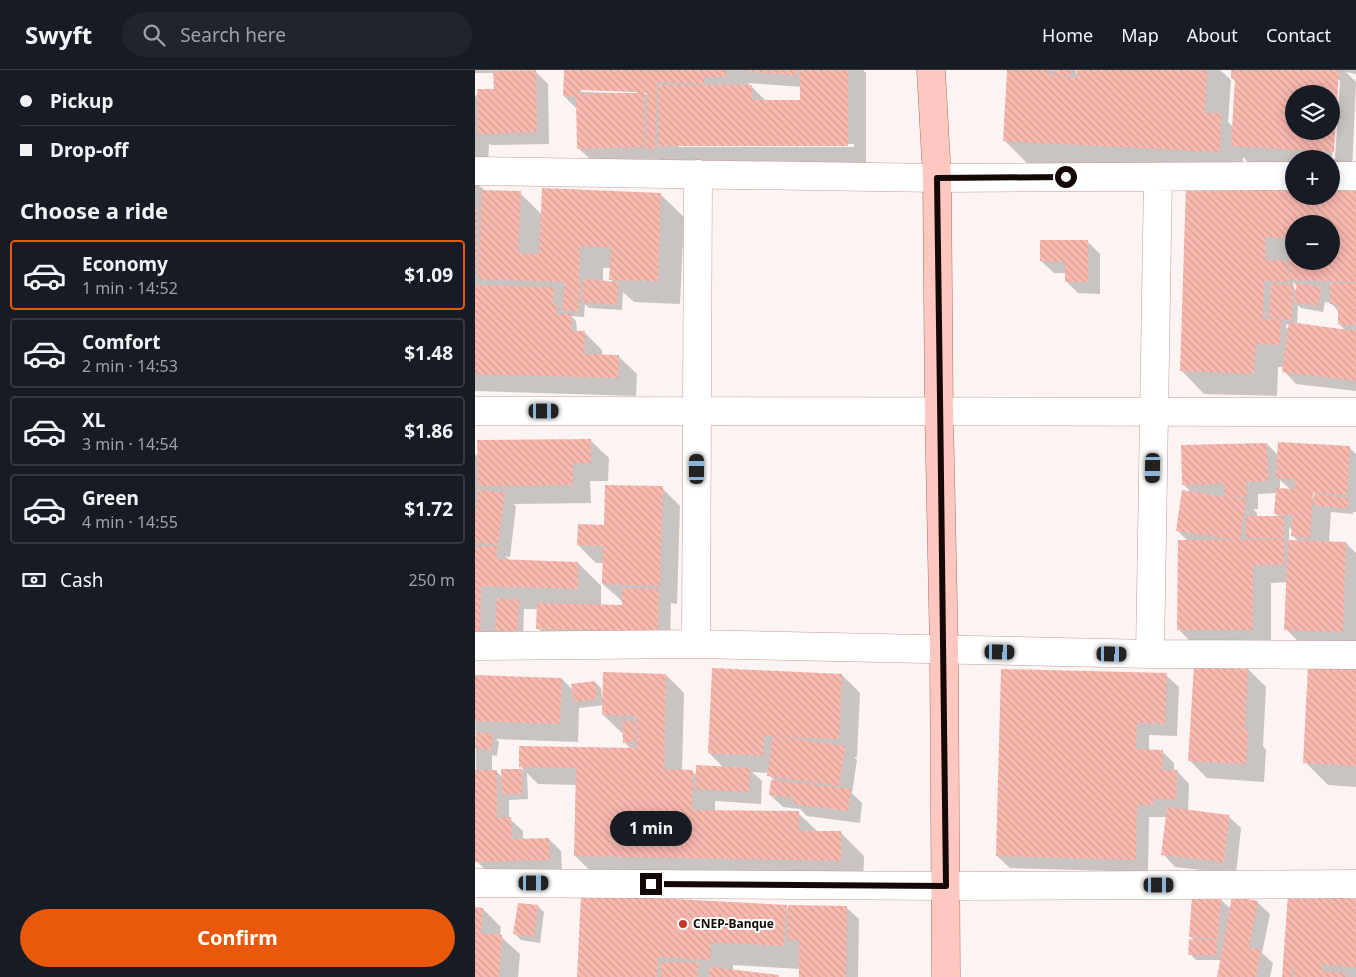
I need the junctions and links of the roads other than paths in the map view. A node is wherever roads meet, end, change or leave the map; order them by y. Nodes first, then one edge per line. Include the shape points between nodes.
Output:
1 (931, 70) edge
2 (475, 172) edge
3 (698, 174) junction
4 (1285, 176) edge
5 (1340, 176) edge
6 (1356, 176) edge
7 (1158, 177) junction
8 (937, 178) junction
9 (475, 411) edge
10 (697, 411) junction
11 (939, 412) junction
12 (1153, 412) junction
13 (1356, 412) edge
14 (696, 644) junction
15 (475, 646) edge
16 (944, 650) junction
17 (1150, 654) junction
18 (1356, 655) edge
19 (475, 883) edge
20 (1356, 884) edge
21 (946, 886) junction
22 (946, 977) edge

1 - 8 main road
2 - 3 street
3 - 8 street
3 - 10 street
4 - 7 street
5 - 6 street
7 - 8 street
7 - 12 street
8 - 11 main road
9 - 10 street
10 - 11 street
10 - 14 street
11 - 12 street
11 - 16 main road
12 - 13 street
12 - 17 street
14 - 15 street
14 - 16 street
16 - 17 street
16 - 21 main road
17 - 18 street
19 - 21 street
20 - 21 street
21 - 22 main road

